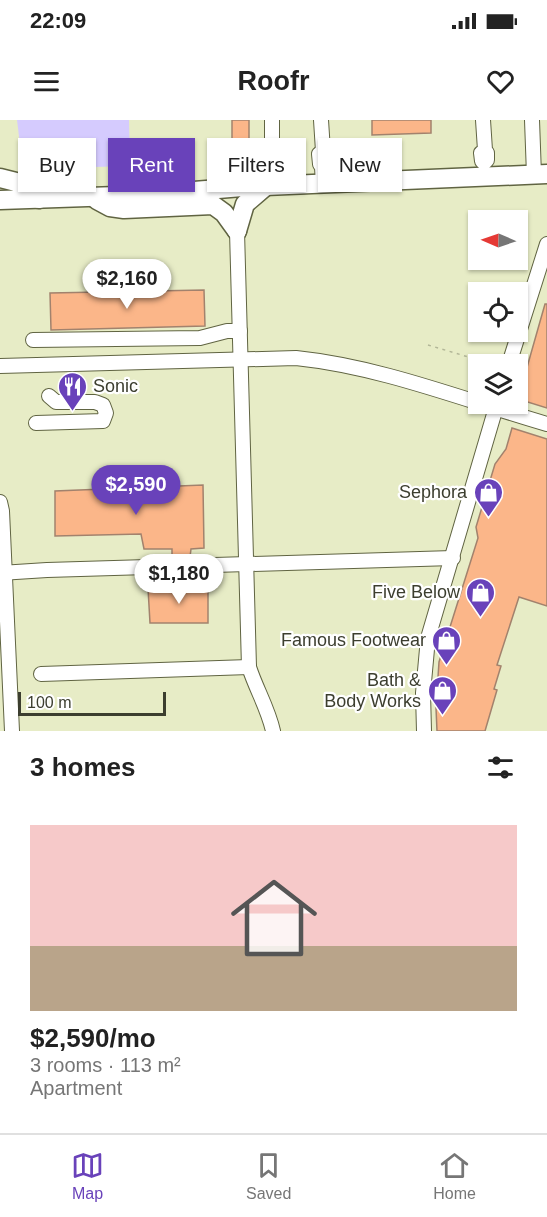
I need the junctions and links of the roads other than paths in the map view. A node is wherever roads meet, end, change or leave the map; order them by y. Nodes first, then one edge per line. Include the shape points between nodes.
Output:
1 (272, 120) edge
2 (321, 120) edge
3 (483, 120) edge
4 (532, 120) edge
5 (272, 138) edge
6 (322, 138) edge
7 (533, 141) junction
8 (547, 141) edge
9 (485, 150) dead end
10 (402, 175) edge
11 (543, 177) edge
12 (0, 178) edge
13 (207, 189) edge
14 (262, 192) edge
15 (90, 197) junction
16 (39, 199) junction
17 (0, 200) edge
18 (237, 231) junction
19 (547, 244) edge
20 (240, 331) junction
21 (33, 340) dead end
22 (512, 354) edge
23 (241, 360) junction
24 (0, 366) edge
25 (49, 396) dead end
26 (468, 398) edge
27 (494, 414) edge
28 (519, 414) edge
29 (36, 423) dead end
30 (547, 424) edge
31 (0, 502) edge
32 (453, 558) junction
33 (245, 564) junction
34 (2, 573) edge
35 (249, 667) junction
36 (41, 674) dead end
37 (5, 692) edge
38 (12, 731) edge
39 (273, 731) edge
40 (424, 731) edge

1 - 5 lane
2 - 6 lane
3 - 9 lane
4 - 7 lane
7 - 8 lane
7 - 11 lane
10 - 11 main road
12 - 16 main road via 16,182
13 - 15 main road
14 - 18 main road via 245,204
15 - 16 main road
15 - 18 main road via 124,209 213,205
16 - 17 main road
18 - 20 lane
19 - 22 lane
20 - 21 lane via 200,338
20 - 23 lane
23 - 24 lane
23 - 26 lane via 296,358 366,369
23 - 33 lane
25 - 29 lane via 56,402 103,405 110,421
27 - 32 lane
28 - 30 lane
31 - 34 lane
32 - 33 lane
32 - 40 lane via 428,638
33 - 34 lane
33 - 35 lane
34 - 37 lane
35 - 36 lane
35 - 39 lane
37 - 38 lane

